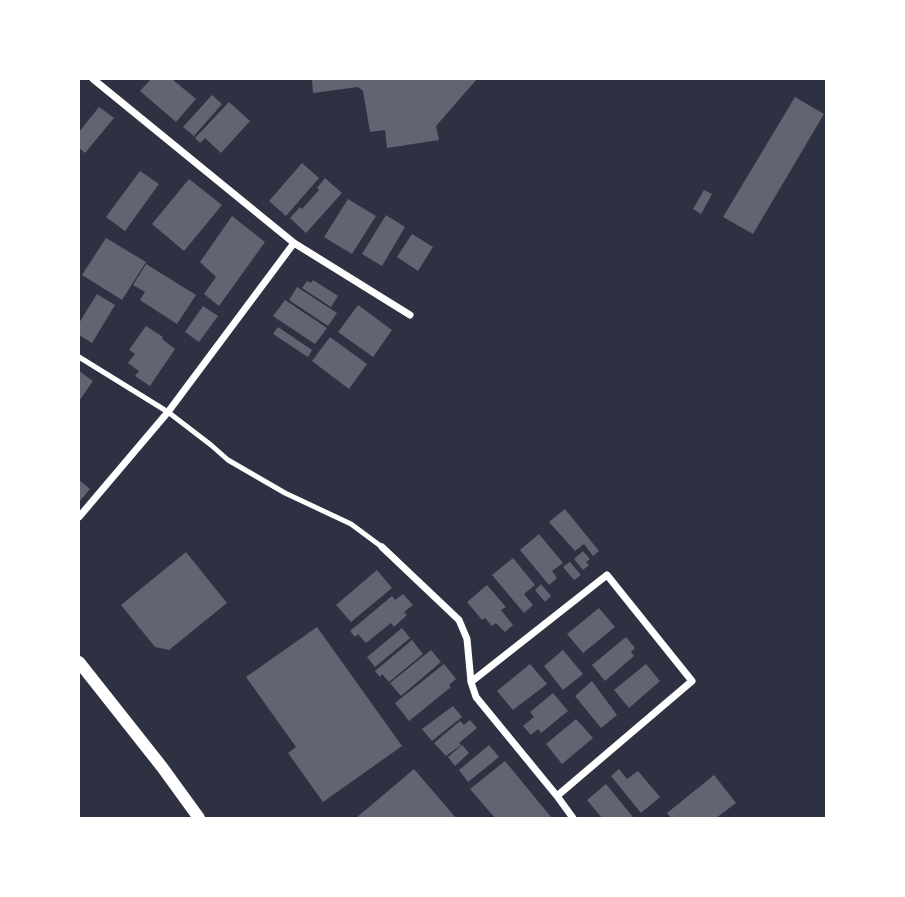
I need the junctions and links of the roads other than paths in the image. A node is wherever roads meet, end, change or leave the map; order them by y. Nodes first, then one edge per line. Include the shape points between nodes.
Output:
1 (93, 79) edge
2 (293, 243) junction
3 (410, 315) dead end
4 (79, 357) edge
5 (169, 412) junction
6 (79, 517) edge
7 (382, 547) joint
8 (79, 662) edge
9 (471, 682) junction
10 (557, 796) junction
11 (199, 818) edge
12 (573, 818) edge

1 - 2 street
2 - 3 street
2 - 5 street
4 - 5 lane
5 - 6 street
5 - 7 lane via 228,460 285,494 351,524
7 - 9 street via 459,620 467,639
8 - 11 street
9 - 10 street via 476,697
9 - 10 street via 607,575 692,681
10 - 12 street

